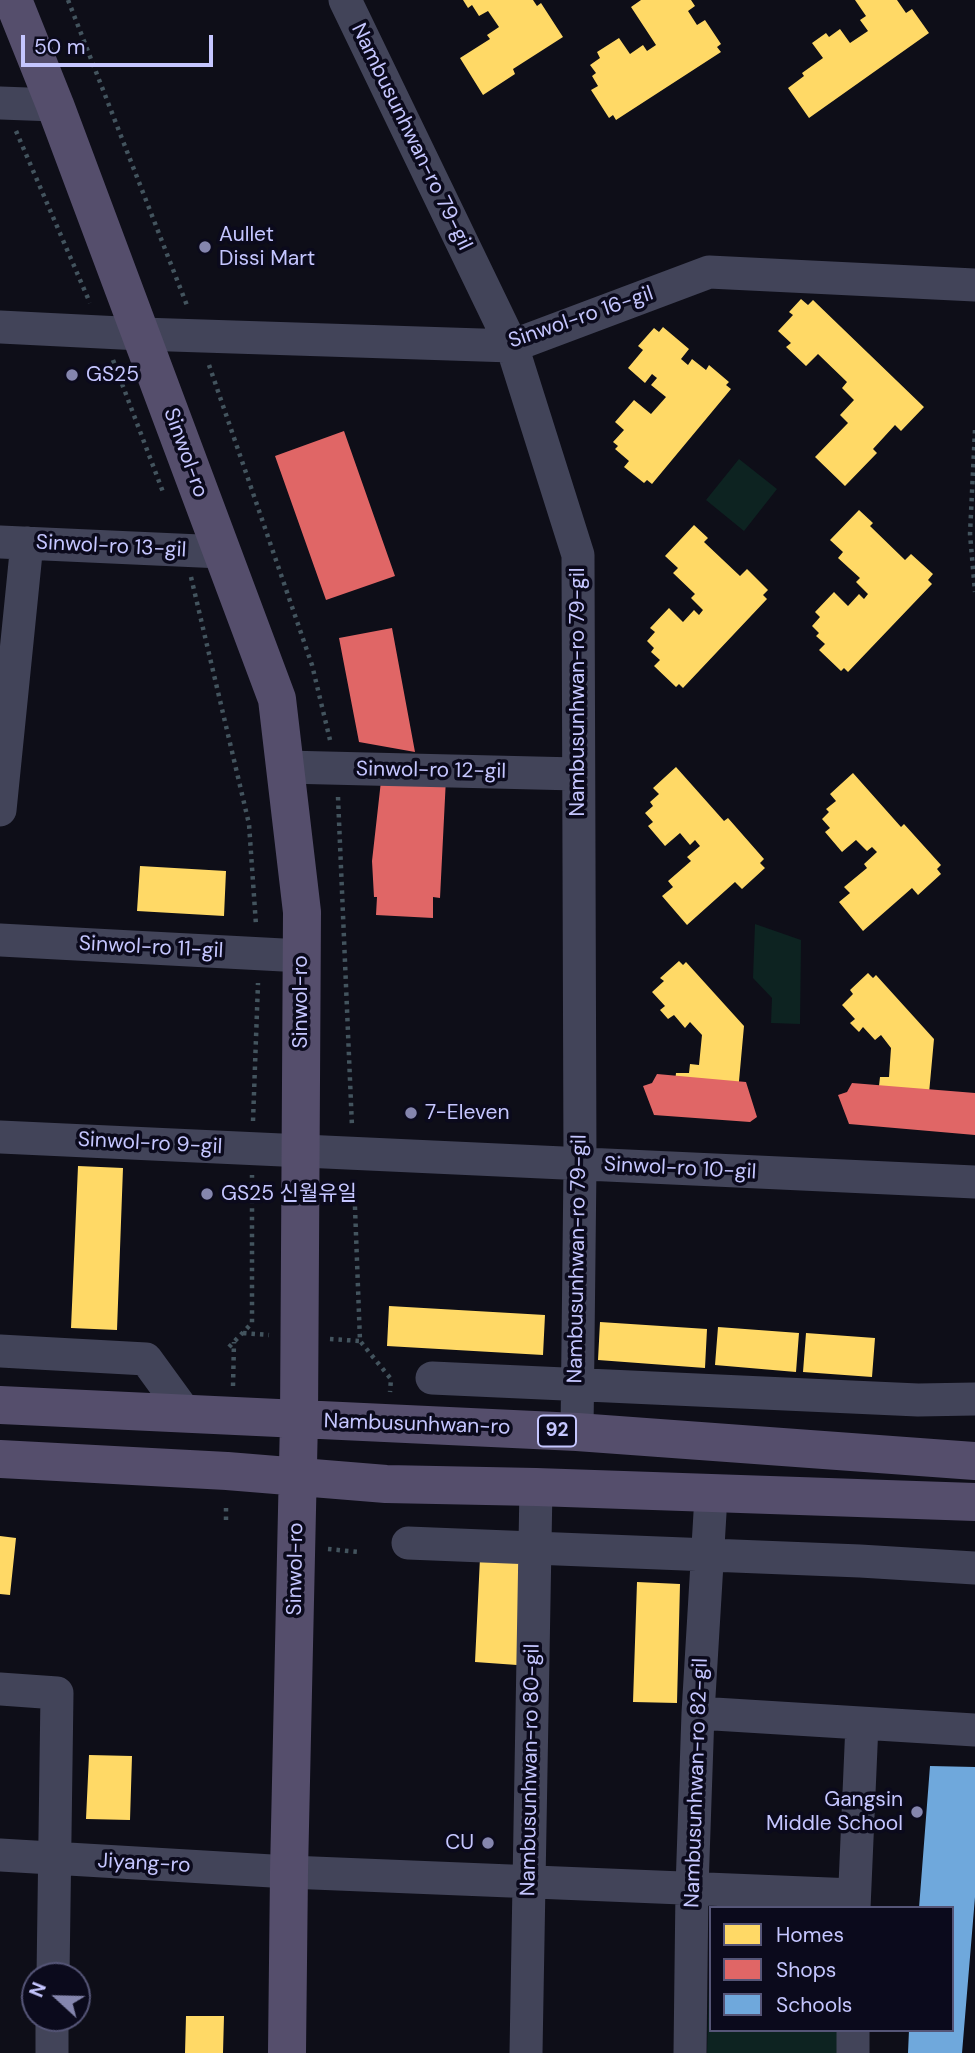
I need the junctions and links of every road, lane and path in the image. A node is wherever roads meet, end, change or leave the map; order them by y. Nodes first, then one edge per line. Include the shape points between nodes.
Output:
1 (13, 0) edge
2 (345, 0) edge
3 (55, 105) junction
4 (6, 112) edge
5 (975, 285) edge
6 (0, 327) edge
7 (102, 332) junction
8 (141, 334) junction
9 (512, 346) junction
10 (975, 430) edge
11 (165, 499) dead end
12 (14, 542) edge
13 (184, 550) junction
14 (222, 552) junction
15 (975, 592) edge
16 (285, 767) junction
17 (577, 774) junction
18 (0, 810) edge
19 (0, 940) edge
20 (258, 954) junction
21 (302, 956) junction
22 (0, 1137) edge
23 (252, 1149) junction
24 (301, 1151) junction
25 (580, 1164) junction
26 (975, 1182) edge
27 (229, 1347) dead end
28 (0, 1351) edge
29 (432, 1378) dead end
30 (577, 1383) junction
31 (975, 1399) edge
32 (0, 1405) edge
33 (186, 1415) junction
34 (299, 1420) junction
35 (577, 1432) junction
36 (975, 1436) edge
37 (815, 1450) junction
38 (0, 1459) edge
39 (975, 1461) edge
40 (298, 1478) junction
41 (536, 1487) junction
42 (975, 1502) edge
43 (710, 1513) junction
44 (975, 1529) edge
45 (408, 1543) dead end
46 (535, 1548) junction
47 (708, 1555) junction
48 (975, 1568) edge
49 (0, 1689) edge
50 (698, 1713) junction
51 (862, 1724) junction
52 (975, 1730) edge
53 (0, 1855) edge
54 (54, 1858) junction
55 (289, 1872) junction
56 (529, 1882) junction
57 (692, 1888) junction
58 (854, 1901) edge
59 (53, 1962) edge
60 (52, 2032) edge
61 (853, 2032) edge
62 (52, 2053) edge
63 (287, 2053) edge
64 (526, 2053) edge
65 (690, 2053) edge
66 (853, 2053) edge

1 - 3 main road, Sinwol-ro
2 - 9 street, Nambusunhwan-ro 79-gil
3 - 4 street
3 - 8 main road, Sinwol-ro
4 - 7 path
5 - 9 street, Sinwol-ro 16-gil via 709,272
6 - 7 street, Sinwol-ro 16-gil
7 - 8 street, Sinwol-ro 16-gil
7 - 11 path
8 - 9 street, Sinwol-ro 16-gil
8 - 14 main road, Sinwol-ro
9 - 17 street, Nambusunhwan-ro 79-gil via 578,555
10 - 15 path via 970,534
12 - 13 street, Sinwol-ro 13-gil
12 - 18 street
13 - 14 street, Sinwol-ro 13-gil
13 - 20 path via 249,824
14 - 16 main road, Sinwol-ro via 277,699
16 - 17 street, Sinwol-ro 12-gil
16 - 21 main road, Sinwol-ro via 302,912
17 - 25 street, Nambusunhwan-ro 79-gil
19 - 20 street, Sinwol-ro 11-gil
20 - 21 street, Sinwol-ro 11-gil
20 - 23 path
21 - 24 main road, Sinwol-ro
22 - 23 street, Sinwol-ro 9-gil
23 - 24 street, Sinwol-ro 9-gil
23 - 27 path via 252,1323
24 - 25 street, Sinwol-ro 10-gil
24 - 34 main road, Sinwol-ro
25 - 26 street, Sinwol-ro 10-gil
25 - 30 street, Nambusunhwan-ro 79-gil
28 - 33 street via 146,1359
29 - 30 street
30 - 31 street
30 - 35 street, Nambusunhwan-ro 79-gil
32 - 33 main road, Nambusunhwan-ro / 92
33 - 34 main road, Nambusunhwan-ro / 92
34 - 35 main road, Nambusunhwan-ro / 92
34 - 40 main road, Sinwol-ro
35 - 37 main road, Nambusunhwan-ro / 92
36 - 37 main road, Nambusunhwan-ro
37 - 39 main road, Nambusunhwan-ro / 92
38 - 40 main road
40 - 41 main road
40 - 55 main road, Sinwol-ro
41 - 42 main road
41 - 43 main road
41 - 46 street, Nambusunhwan-ro 80-gil
43 - 44 main road
43 - 47 street, Nambusunhwan-ro 82-gil
45 - 46 street
46 - 47 street
46 - 56 street, Nambusunhwan-ro 80-gil
47 - 48 street
47 - 50 street, Nambusunhwan-ro 82-gil
49 - 54 street via 57,1693
50 - 51 street
50 - 57 street, Nambusunhwan-ro 82-gil
51 - 52 street
51 - 58 street
53 - 54 street, Jiyang-ro
54 - 55 street, Jiyang-ro
54 - 59 street
55 - 56 street, Jiyang-ro
55 - 63 main road, Sinwol-ro
56 - 57 street, Jiyang-ro
56 - 64 street, Nambusunhwan-ro 80-gil
57 - 58 street, Jiyang-ro
57 - 65 street, Nambusunhwan-ro 82-gil
60 - 62 street
61 - 66 street

